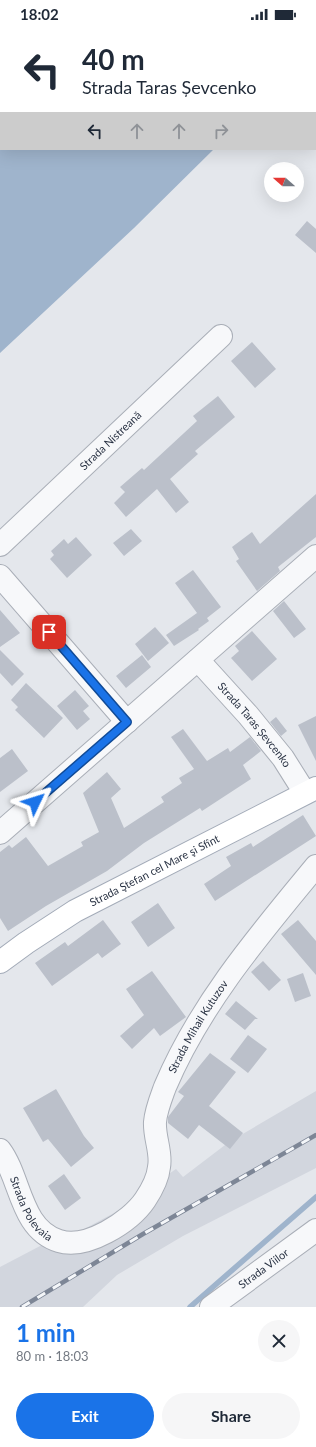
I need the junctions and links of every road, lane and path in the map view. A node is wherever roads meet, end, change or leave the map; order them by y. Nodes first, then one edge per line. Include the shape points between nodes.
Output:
1 (221, 336) dead end
2 (0, 545) edge
3 (316, 556) edge
4 (0, 576) edge
5 (198, 660) junction
6 (127, 722) junction
7 (311, 791) edge
8 (0, 833) edge
9 (316, 866) edge
10 (0, 962) edge
11 (0, 1150) edge
12 (316, 1230) edge
13 (58, 1241) joint
14 (211, 1307) edge

1 - 2 street, Strada Nistreană
3 - 5 street
4 - 6 street
5 - 6 street
5 - 7 street, Strada Taras Șevcenko
6 - 8 street
7 - 10 main road, Strada Ştefan cel Mare şi Sfînt via 75,910
9 - 13 street, Strada Mihail Kutuzov via 254,941 211,1002 187,1042 157,1109 155,1129 160,1167 150,1191 137,1210 101,1235 74,1242
11 - 13 street, Strada Polevaia via 28,1212 41,1230
12 - 14 street, Strada Viilor

